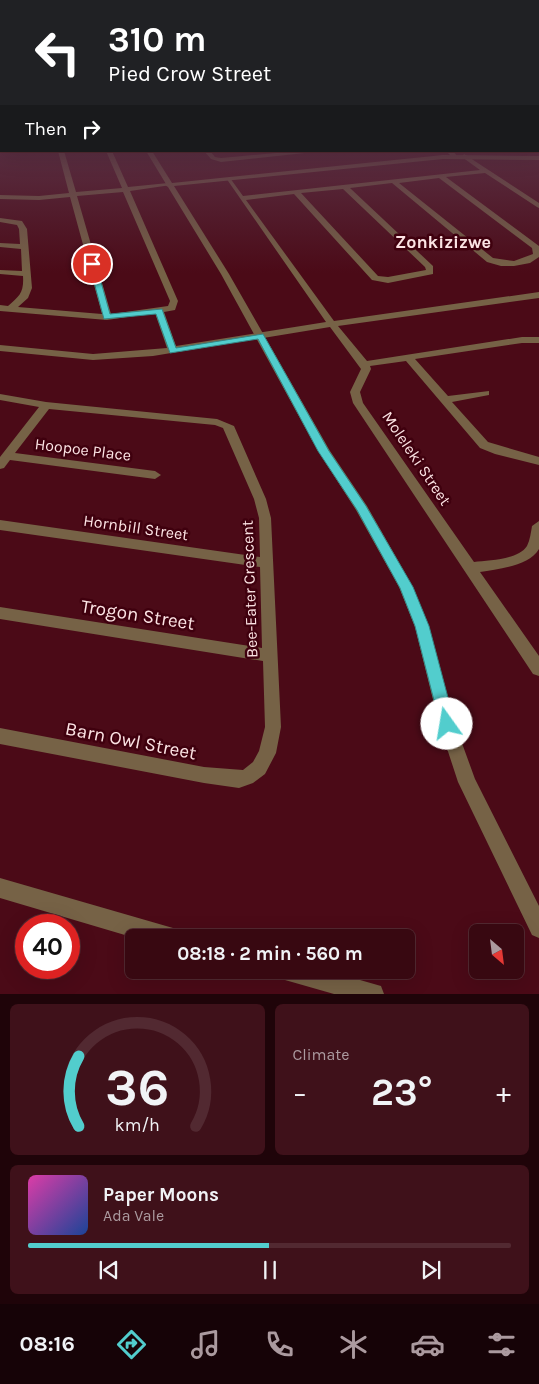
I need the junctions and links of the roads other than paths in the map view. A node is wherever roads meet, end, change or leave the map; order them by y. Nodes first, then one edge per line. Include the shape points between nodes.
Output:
1 (69, 180) edge
2 (122, 180) edge
3 (166, 180) edge
4 (204, 180) edge
5 (230, 180) edge
6 (399, 180) edge
7 (446, 180) edge
8 (500, 180) edge
9 (393, 181) junction
10 (168, 184) junction
11 (345, 187) junction
12 (126, 189) junction
13 (296, 192) junction
14 (73, 194) junction
15 (0, 197) edge
16 (242, 198) junction
17 (539, 206) edge
18 (0, 220) edge
19 (0, 245) edge
20 (23, 246) junction
21 (0, 272) edge
22 (26, 274) junction
23 (539, 294) edge
24 (0, 308) edge
25 (10, 309) junction
26 (159, 311) junction
27 (107, 317) junction
28 (332, 324) junction
29 (260, 336) junction
30 (539, 340) edge
31 (2, 351) edge
32 (173, 351) junction
33 (410, 358) junction
34 (364, 364) junction
35 (485, 393) dead end
36 (0, 397) edge
37 (444, 400) junction
38 (46, 405) junction
39 (3, 460) edge
40 (539, 461) edge
41 (155, 475) dead end
42 (0, 525) edge
43 (539, 526) edge
44 (267, 563) junction
45 (470, 568) junction
46 (0, 613) edge
47 (269, 656) junction
48 (539, 670) edge
49 (0, 736) edge
50 (254, 774) joint
51 (0, 888) edge
52 (539, 928) edge
53 (142, 929) edge
54 (319, 979) edge
55 (373, 994) edge

1 - 14 street
2 - 12 street
3 - 10 street
4 - 10 street
5 - 16 street
6 - 9 street
7 - 9 street via 536,247 537,255 507,264 490,260
8 - 17 street
9 - 11 street
10 - 12 street
10 - 29 street via 192,218
11 - 13 street
11 - 13 street via 430,266 430,272 388,280 375,278
12 - 14 street
12 - 26 street via 174,301 172,308
13 - 16 street
14 - 15 street
14 - 27 street
16 - 28 street
18 - 20 street via 22,225
19 - 20 street
20 - 22 street
21 - 22 street
22 - 25 street via 27,293
23 - 28 street
24 - 25 street
25 - 27 street
26 - 27 street
26 - 32 street
28 - 29 street
28 - 34 street
29 - 32 street
29 - 52 street via 406,587 422,626 447,724 467,782
30 - 33 street
31 - 32 street via 93,357
33 - 34 street
33 - 37 street
34 - 45 street, Moleleki Street via 366,369 355,397
35 - 37 street
36 - 38 street, Bee-Eater Crescent
37 - 40 street via 484,444
38 - 39 street
38 - 44 street, Bee-Eater Crescent via 226,425 260,499 267,538
39 - 41 street, Hoopoe Place
42 - 44 street, Hornbill Street
43 - 45 street via 528,553
44 - 47 street, Bee-Eater Crescent
45 - 48 street, Moleleki Street
46 - 47 street, Trogon Street
47 - 50 street, Bee-Eater Crescent via 273,727 264,761
49 - 50 street, Barn Owl Street via 204,775 238,779
51 - 53 street
54 - 55 street

